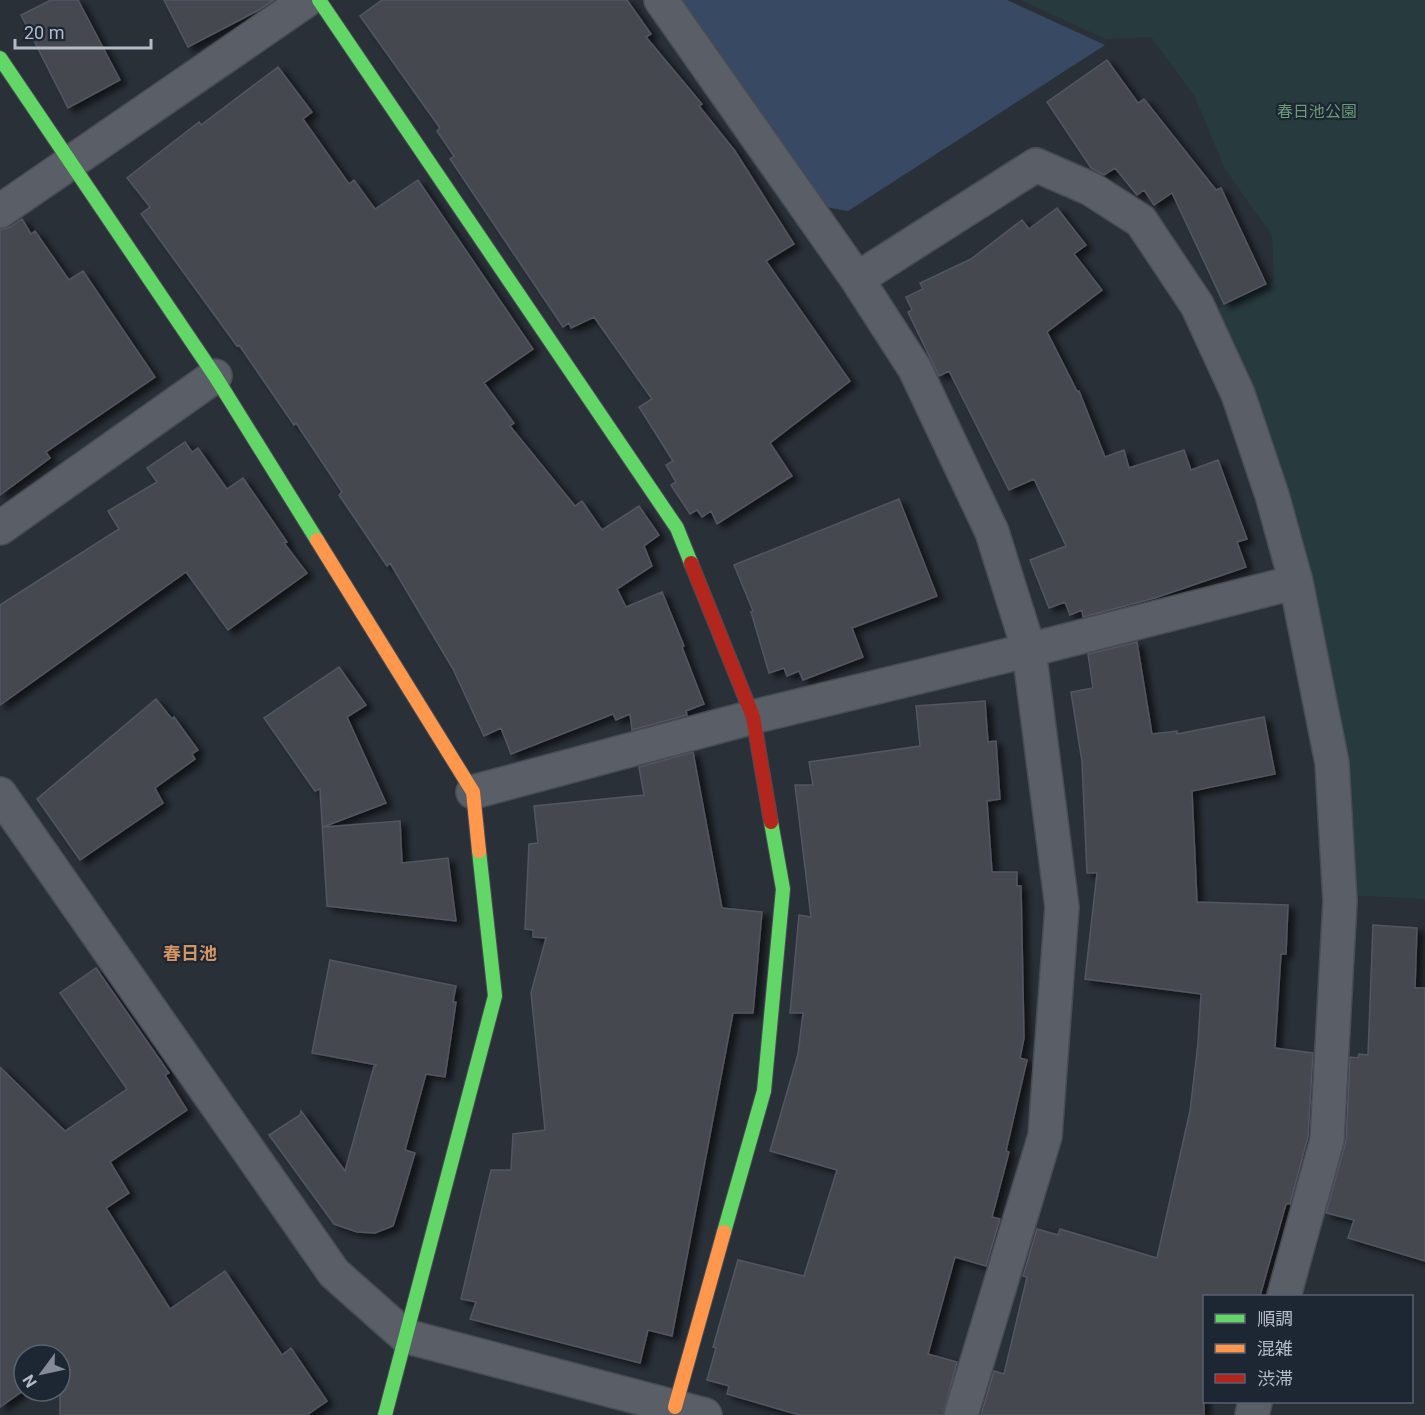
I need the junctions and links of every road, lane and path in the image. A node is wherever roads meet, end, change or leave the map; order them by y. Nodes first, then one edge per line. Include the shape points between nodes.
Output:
1 (308, 0) edge
2 (319, 0) edge
3 (661, 0) edge
4 (0, 58) edge
5 (71, 163) junction
6 (0, 211) edge
7 (857, 279) junction
8 (215, 376) junction
9 (0, 528) edge
10 (1296, 582) junction
11 (1029, 650) junction
12 (753, 717) junction
13 (473, 792) junction
14 (0, 794) edge
15 (1284, 1295) edge
16 (405, 1336) junction
17 (690, 1411) edge
18 (385, 1415) edge
19 (961, 1415) edge

1 - 5 street
2 - 12 street via 677,528
3 - 7 street
4 - 5 street
5 - 6 street
5 - 8 street
7 - 10 street via 1036,165 1091,189 1141,221 1197,305 1238,394
7 - 11 street via 915,369 992,532
8 - 9 street
8 - 13 street
10 - 11 street
10 - 15 street via 1332,763 1340,901 1327,1140
11 - 12 street
11 - 19 street via 1062,907 1045,1136
12 - 13 street
12 - 17 street via 783,889 765,1091
13 - 16 street via 495,996
14 - 16 street via 334,1273
16 - 17 street
16 - 18 street

